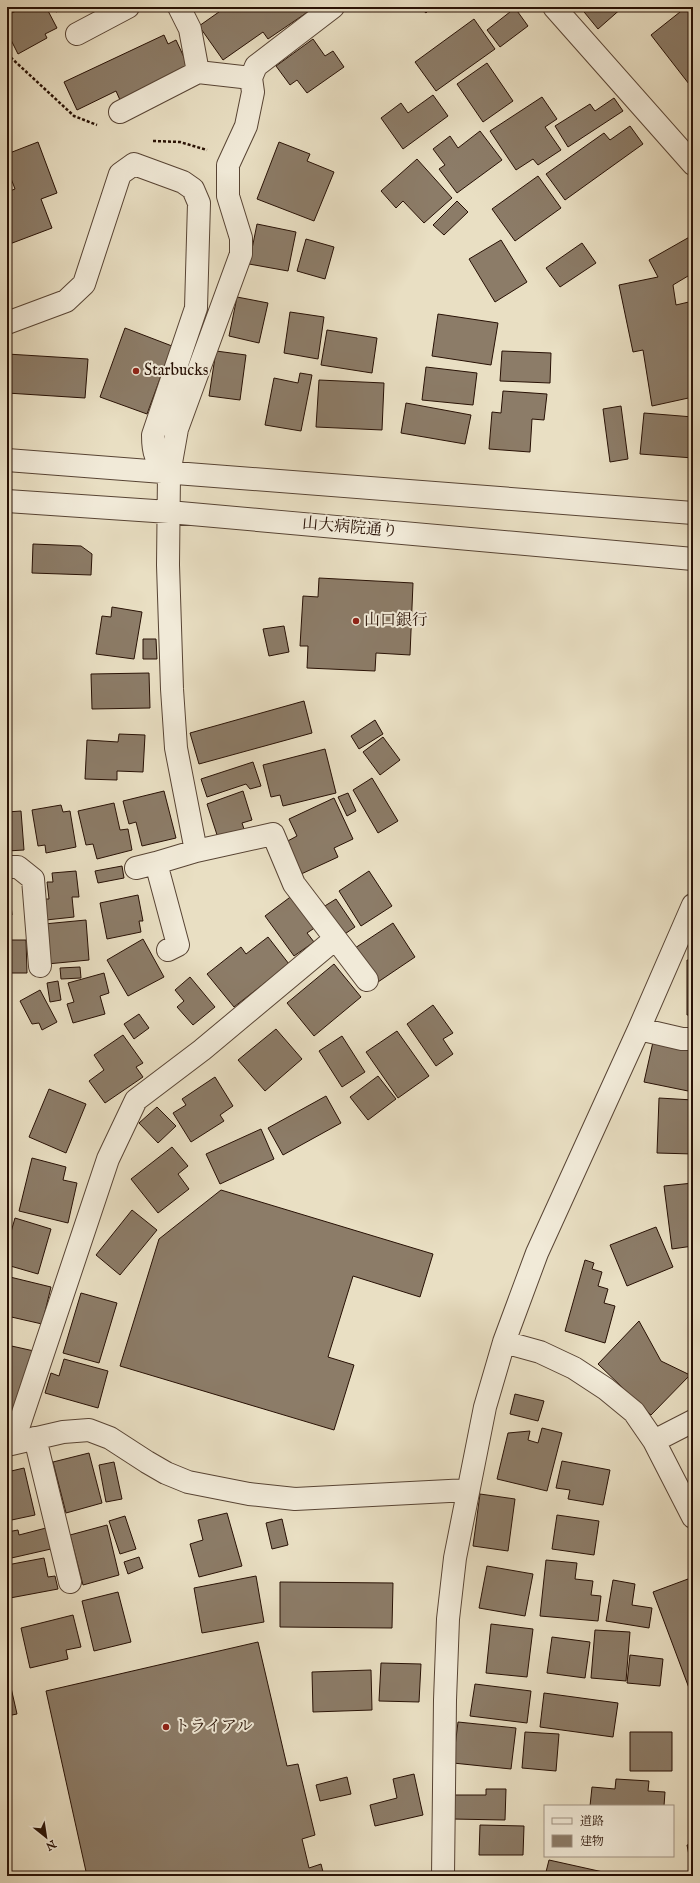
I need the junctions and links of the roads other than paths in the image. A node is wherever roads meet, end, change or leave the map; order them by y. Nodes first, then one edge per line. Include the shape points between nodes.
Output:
1 (128, 7) edge
2 (179, 7) edge
3 (333, 7) edge
4 (554, 7) edge
5 (77, 34) dead end
6 (198, 72) junction
7 (251, 78) junction
8 (120, 112) dead end
9 (693, 164) edge
10 (7, 323) edge
11 (7, 460) edge
12 (169, 474) junction
13 (7, 501) edge
14 (169, 512) junction
15 (693, 513) edge
16 (693, 559) edge
17 (196, 851) junction
18 (7, 867) edge
19 (693, 905) edge
20 (335, 939) junction
21 (168, 950) dead end
22 (40, 966) dead end
23 (367, 980) dead end
24 (639, 1029) junction
25 (693, 1039) edge
26 (504, 1342) junction
27 (693, 1421) edge
28 (35, 1438) junction
29 (654, 1441) junction
30 (10, 1444) edge
31 (468, 1490) junction
32 (693, 1517) edge
33 (70, 1582) dead end
34 (443, 1876) edge

1 - 5 street
2 - 6 street via 190,29
3 - 7 street via 256,66
4 - 9 street
6 - 7 street
6 - 8 street
7 - 12 street via 253,92 246,126 228,165 228,196 241,238 241,254 177,429
10 - 12 street via 66,301 84,284 120,174 126,168 134,164 183,182 193,189 199,203 196,308 153,435 153,452
11 - 12 street
12 - 14 street
12 - 15 street
13 - 14 street, 山大病院通り
14 - 16 street, 山大病院通り
14 - 17 street via 168,565 176,748
17 - 20 street via 273,834 294,884
17 - 21 street via 146,865 178,945
18 - 22 street via 18,867 32,879
19 - 24 street
20 - 23 street
20 - 30 street via 202,1050 136,1100 108,1159
24 - 25 street via 682,1039
24 - 26 street via 537,1252
26 - 29 street via 540,1352 574,1368 606,1389 634,1412
26 - 31 street via 485,1407
27 - 29 street
28 - 30 street
28 - 31 street via 89,1430 110,1438 147,1462 188,1482 249,1494 295,1499
28 - 33 street
29 - 32 street
31 - 34 street via 455,1558 448,1619

